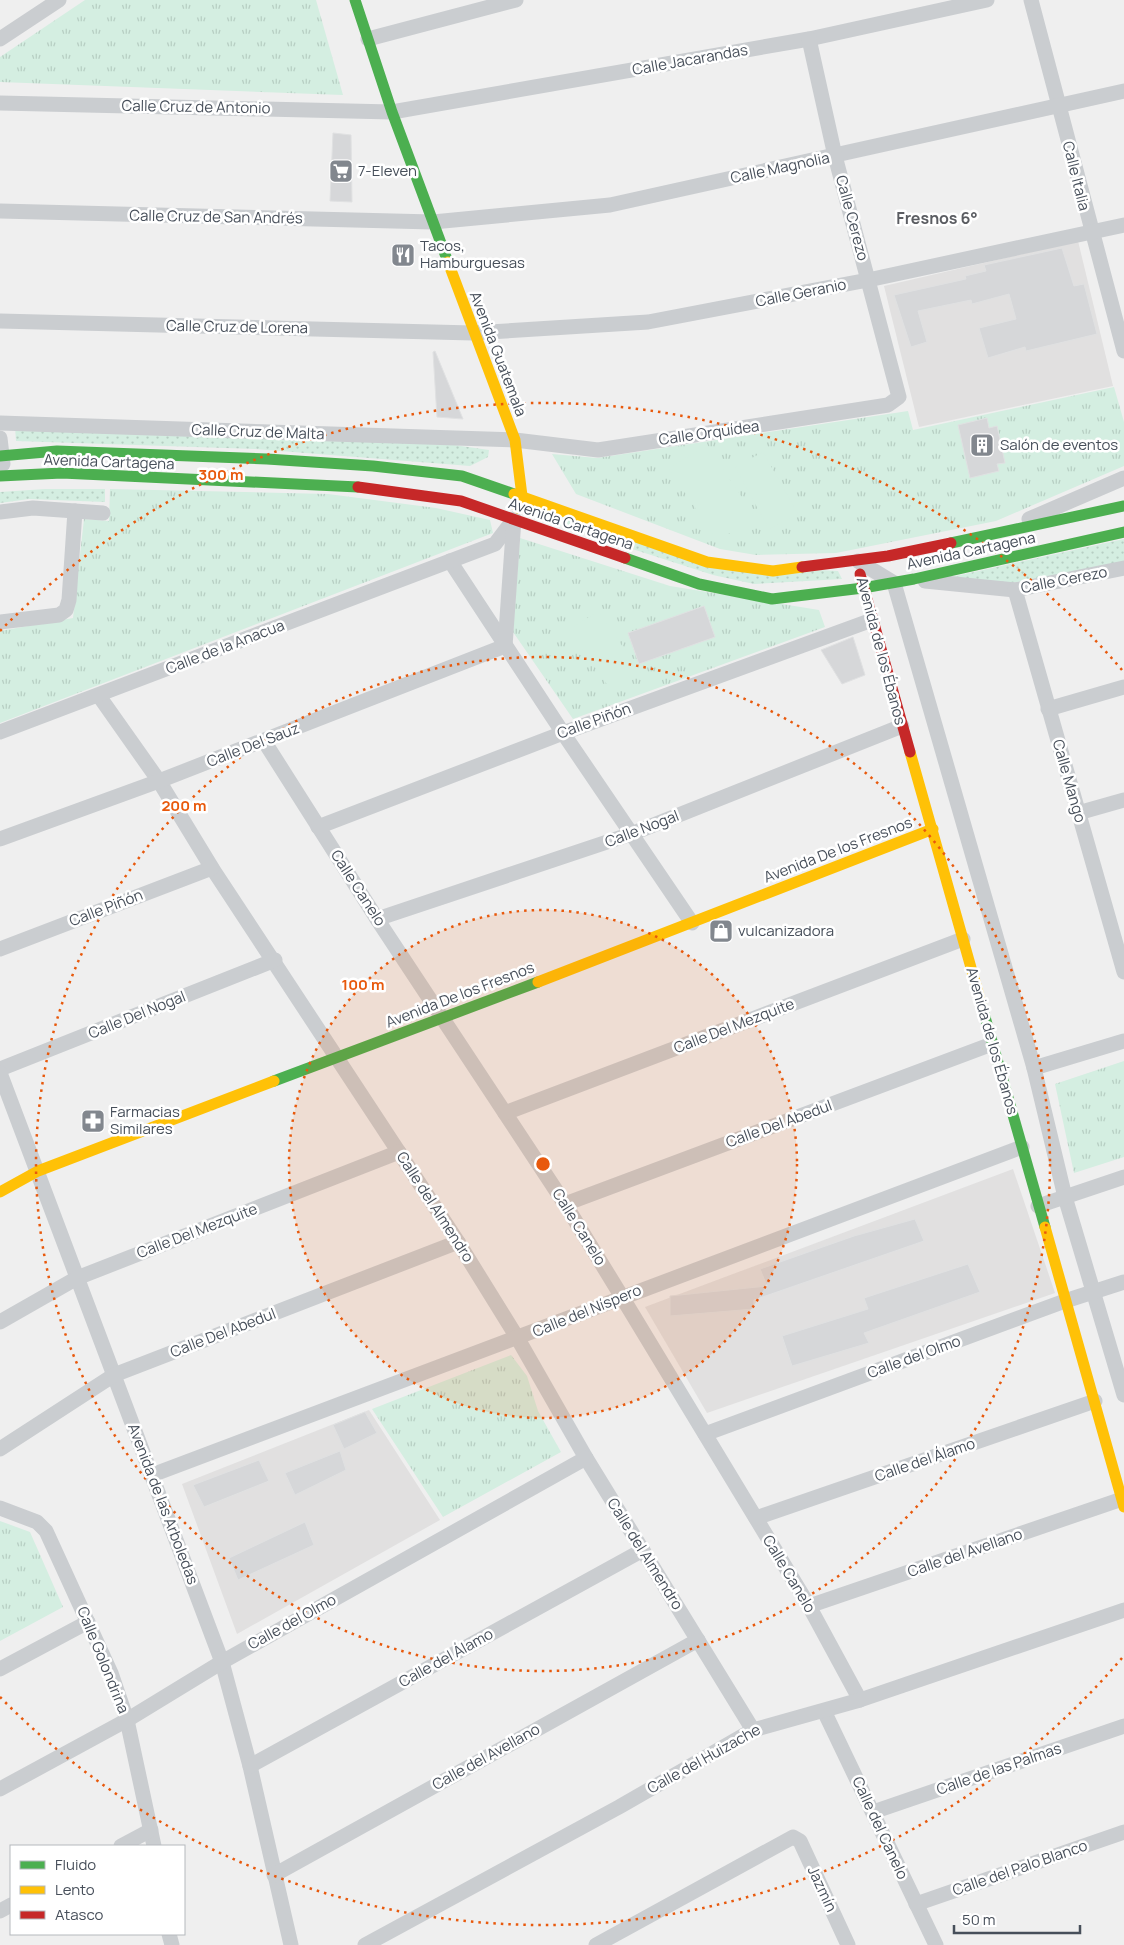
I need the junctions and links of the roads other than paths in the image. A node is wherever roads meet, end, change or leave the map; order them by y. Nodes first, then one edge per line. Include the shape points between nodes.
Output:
1 (59, 0) edge
2 (355, 0) edge
3 (516, 0) edge
4 (987, 0) edge
5 (1031, 0) edge
6 (0, 38) edge
7 (368, 39) junction
8 (809, 39) junction
9 (1124, 91) edge
10 (0, 103) edge
11 (1059, 107) junction
12 (392, 112) junction
13 (835, 156) junction
14 (0, 211) edge
15 (433, 222) junction
16 (1124, 225) edge
17 (1091, 232) junction
18 (868, 280) junction
19 (0, 321) edge
20 (473, 333) junction
21 (1124, 347) edge
22 (899, 397) joint
23 (0, 423) edge
24 (0, 438) edge
25 (515, 440) junction
26 (1, 456) edge
27 (2, 476) edge
28 (1124, 478) edge
29 (522, 496) junction
30 (1124, 506) edge
31 (75, 511) junction
32 (0, 512) edge
33 (103, 513) dead end
34 (514, 520) junction
35 (1124, 532) edge
36 (997, 533) junction
37 (450, 561) junction
38 (858, 561) junction
39 (1124, 568) edge
40 (914, 579) junction
41 (894, 583) junction
42 (863, 588) junction
43 (1015, 590) junction
44 (872, 620) junction
45 (0, 622) edge
46 (505, 646) junction
47 (1124, 687) edge
48 (99, 696) junction
49 (1048, 709) junction
50 (902, 726) junction
51 (0, 732) edge
52 (563, 733) junction
53 (264, 741) junction
54 (159, 781) junction
55 (1124, 800) edge
56 (1078, 812) junction
57 (318, 827) junction
58 (933, 829) junction
59 (631, 834) junction
60 (0, 839) edge
61 (212, 868) junction
62 (378, 919) junction
63 (1117, 921) edge
64 (692, 923) junction
65 (963, 939) junction
66 (0, 948) edge
67 (275, 960) junction
68 (1124, 972) edge
69 (441, 1017) junction
70 (1124, 1041) edge
71 (992, 1044) junction
72 (337, 1058) junction
73 (1034, 1068) junction
74 (0, 1069) edge
75 (0, 1073) edge
76 (505, 1113) junction
77 (1022, 1147) junction
78 (399, 1152) junction
79 (38, 1171) junction
80 (1124, 1177) edge
81 (0, 1192) edge
82 (1065, 1197) junction
83 (565, 1204) junction
84 (1038, 1206) junction
85 (458, 1242) junction
86 (77, 1278) junction
87 (1124, 1282) edge
88 (1093, 1292) junction
89 (622, 1296) junction
90 (1065, 1301) junction
91 (0, 1322) edge
92 (518, 1339) junction
93 (114, 1375) junction
94 (1124, 1395) edge
95 (1094, 1401) junction
96 (704, 1434) junction
97 (0, 1448) edge
98 (586, 1458) junction
99 (152, 1475) junction
100 (1123, 1503) edge
101 (0, 1508) edge
102 (756, 1518) junction
103 (642, 1550) junction
104 (809, 1606) junction
105 (1124, 1610) edge
106 (88, 1622) junction
107 (698, 1640) junction
108 (222, 1662) junction
109 (0, 1669) edge
110 (860, 1700) junction
111 (824, 1711) junction
112 (127, 1720) junction
113 (1124, 1726) edge
114 (754, 1730) junction
115 (250, 1766) junction
116 (0, 1789) edge
117 (873, 1812) junction
118 (151, 1830) junction
119 (1124, 1832) edge
120 (123, 1845) edge
121 (154, 1845) edge
122 (274, 1875) junction
123 (916, 1904) junction
124 (844, 1944) edge
125 (291, 1945) edge
126 (365, 1945) edge
127 (596, 1945) edge
128 (936, 1945) edge

1 - 6 street
2 - 7 street, Avenida Guatemala
3 - 7 street
4 - 8 street, Calle Jacarandas
5 - 11 street, Calle Italia
7 - 12 street, Avenida Guatemala
8 - 12 street, Calle Jacarandas
8 - 13 street, Calle Cerezo
9 - 11 street, Calle Magnolia
10 - 12 street, Calle Cruz de Antonio
11 - 13 street, Calle Magnolia
11 - 17 street, Calle Italia
12 - 15 street, Avenida Guatemala
13 - 15 street, Calle Magnolia via 610,205
13 - 18 street, Calle Cerezo
14 - 15 street, Calle Cruz de San Andrés
15 - 20 street, Avenida Guatemala
16 - 17 street, Calle Geranio
17 - 18 street, Calle Geranio
17 - 21 street, Calle Italia
18 - 20 street, Calle Geranio via 648,322
18 - 22 street, Calle Cerezo
19 - 20 street, Calle Cruz de Lorena
20 - 25 street, Avenida Guatemala
22 - 25 street, Calle Orquídea via 876,409 598,450
23 - 25 street, Calle Cruz de Malta
24 - 26 street
25 - 29 street, Avenida Guatemala
26 - 27 street
26 - 29 street, Avenida Cartagena via 56,451 373,466 462,476
27 - 34 street, Avenida Cartagena via 62,473 371,488 461,501
28 - 36 street
29 - 34 street
29 - 38 street, Avenida Cartagena via 706,562 774,571
30 - 36 street, Avenida Cartagena
31 - 32 street via 33,508
31 - 33 street
31 - 45 street via 66,610 59,615
34 - 37 street, Calle de la Anacua via 495,544
34 - 42 street, Avenida Cartagena via 699,584 735,593 772,599
34 - 46 street
35 - 40 street, Avenida Cartagena
36 - 38 street, Avenida Cartagena
37 - 46 street
37 - 48 street, Calle de la Anacua
38 - 41 street, Avenida de los Ébanos
38 - 42 street, Avenida de los Ébanos
39 - 43 street, Calle Cerezo
40 - 41 street, Avenida Cartagena
40 - 43 street, Calle Cerezo
41 - 42 street, Avenida Cartagena
41 - 73 street, Avenida de los Ébanos
42 - 44 street, Avenida de los Ébanos
43 - 49 street, Calle Mango
44 - 50 street, Avenida de los Ébanos
44 - 52 street, Calle Piñón
46 - 52 street
46 - 53 street, Calle Del Sauz
47 - 49 street
48 - 51 street, Calle de la Anacua
48 - 54 street, Calle del Almendro
49 - 56 street, Calle Mango
50 - 58 street, Avenida de los Ébanos
50 - 59 street, Calle Nogal
52 - 57 street, Calle Piñón
52 - 59 street
53 - 54 street, Calle Del Sauz
53 - 57 street, Calle Canelo
54 - 60 street, Calle Del Sauz
54 - 61 street, Calle del Almendro
55 - 56 street
56 - 63 street, Calle Mango
57 - 62 street, Calle Canelo
58 - 64 street, Avenida De los Fresnos
58 - 65 street, Avenida de los Ébanos
59 - 62 street, Calle Nogal
59 - 64 street
61 - 66 street, Calle Piñón
61 - 67 street, Calle del Almendro
62 - 69 street, Calle Canelo
63 - 68 street, Calle Mango
64 - 69 street, Avenida De los Fresnos
65 - 71 street, Avenida de los Ébanos
65 - 76 street, Calle Del Mezquite
67 - 72 street, Calle del Almendro
67 - 74 street, Calle Del Nogal
69 - 72 street, Avenida De los Fresnos
69 - 76 street, Calle Canelo
70 - 73 street
71 - 77 street, Avenida de los Ébanos
71 - 83 street, Calle Del Abedul
72 - 78 street, Calle del Almendro
72 - 79 street, Avenida De los Fresnos
73 - 82 street, Avenida de los Ébanos
75 - 79 street, Avenida de las Arboledas
76 - 83 street, Calle Canelo
77 - 84 street, Avenida de los Ébanos
77 - 89 street, Calle del Níspero
78 - 85 street, Calle del Almendro
78 - 86 street, Calle Del Mezquite
79 - 81 street, Avenida De los Fresnos
79 - 86 street, Avenida de las Arboledas
80 - 82 street
82 - 84 street
82 - 88 street, Avenida de los Ébanos
83 - 89 street, Calle Canelo
84 - 90 street, Avenida de los Ébanos
85 - 92 street, Calle del Almendro
85 - 93 street, Calle Del Abedul
86 - 91 street, Calle Del Mezquite
86 - 93 street, Avenida de las Arboledas
87 - 88 street, Calle del Olmo
88 - 90 street, Calle del Olmo
88 - 94 street, Avenida de los Ébanos
89 - 92 street, Calle del Níspero
89 - 96 street, Calle Canelo
90 - 95 street, Avenida de los Ébanos
90 - 96 street, Calle del Olmo
92 - 98 street, Calle del Almendro
92 - 99 street, Calle del Níspero
93 - 97 street, Calle Del Abedul
93 - 99 street, Avenida de las Arboledas
95 - 100 street, Avenida de los Ébanos
95 - 102 street, Calle del Álamo
96 - 102 street, Calle Canelo
98 - 103 street, Calle del Almendro
98 - 108 street, Calle del Olmo
99 - 108 street, Avenida de las Arboledas
100 - 104 street, Calle del Avellano
101 - 106 street, Calle Golondrina via 38,1522 46,1531
102 - 104 street, Calle Canelo
103 - 107 street, Calle del Almendro
103 - 115 street, Calle del Álamo
104 - 110 street, Calle Canelo
105 - 110 street, Calle del Huizache
106 - 109 street
106 - 112 street, Calle Golondrina via 111,1673
107 - 114 street, Calle del Almendro
107 - 122 street, Calle del Avellano
108 - 112 street, Calle del Olmo
108 - 115 street, Avenida de las Arboledas
110 - 111 street, Calle del Huizache
111 - 114 street, Calle del Huizache
111 - 117 street, Calle del Canelo
112 - 116 street, Calle del Olmo
112 - 118 street, Calle Golondrina
113 - 117 street, Calle de las Palmas
114 - 126 street, Calle del Huizache
115 - 122 street, Avenida de las Arboledas
117 - 123 street, Calle del Canelo
118 - 120 street
118 - 121 street, Calle Golondrina
119 - 123 street, Calle del Palo Blanco
122 - 125 street, Avenida de las Arboledas
123 - 128 street, Calle del Canelo
124 - 127 street, Jazmín via 800,1841 793,1837

